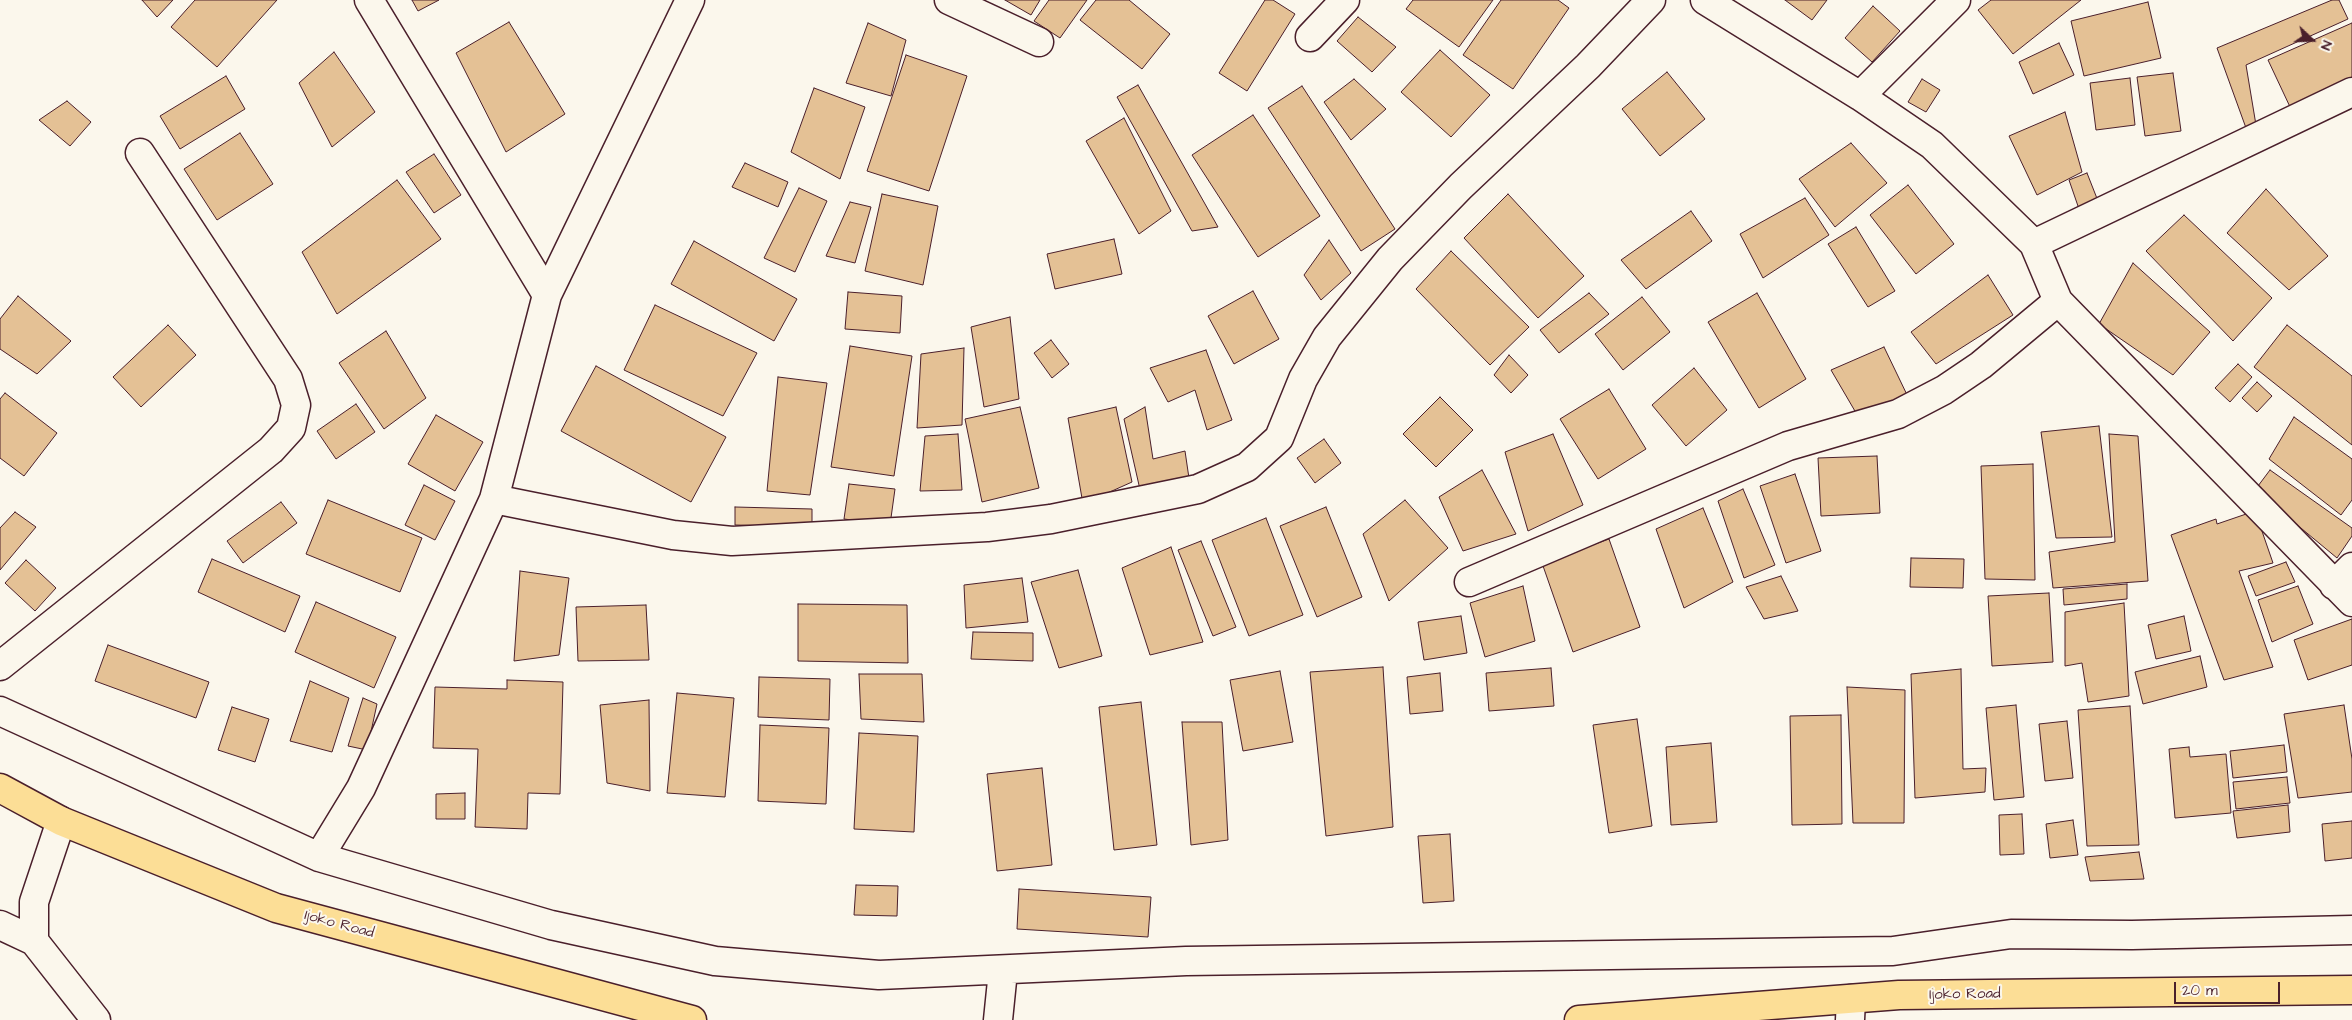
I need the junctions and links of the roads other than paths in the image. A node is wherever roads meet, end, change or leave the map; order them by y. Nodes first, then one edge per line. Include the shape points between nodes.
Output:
1 (369, 0) edge
2 (690, 0) edge
3 (949, 0) edge
4 (1345, 0) edge
5 (1651, 0) edge
6 (1705, 0) edge
7 (1956, 0) edge
8 (1310, 37) dead end
9 (1039, 42) dead end
10 (2352, 92) edge
11 (1860, 96) junction
12 (140, 153) dead end
13 (2034, 244) junction
14 (547, 295) junction
15 (2058, 301) junction
16 (494, 499) junction
17 (1469, 582) dead end
18 (2346, 584) edge
19 (0, 666) edge
20 (0, 711) edge
21 (0, 788) edge
22 (61, 821) junction
23 (319, 856) junction
24 (0, 926) edge
25 (2352, 930) edge
26 (34, 941) junction
27 (1003, 971) junction
28 (2352, 990) edge
29 (1851, 1009) edge
30 (1700, 1015) edge
31 (96, 1020) edge
32 (692, 1020) edge
33 (998, 1020) edge
34 (1579, 1020) edge

1 - 14 street
2 - 14 street
3 - 9 street
4 - 8 street
5 - 16 street via 1390,259 1327,337 1303,379 1279,438 1247,467 1198,489 1051,519 996,526 732,541 673,535
6 - 11 street
7 - 11 street
10 - 13 street
11 - 13 street via 1932,145
12 - 19 street via 288,379 296,405 291,428 271,450
13 - 15 street
14 - 16 street
15 - 17 street via 1981,365 1944,390 1898,414 1788,446
15 - 18 street
16 - 23 street via 361,788
20 - 23 street
21 - 22 main road, Ijoko Road
22 - 26 street via 34,902
22 - 32 main road, Ijoko Road via 276,908
23 - 27 street via 551,925 715,961 879,975
24 - 26 street
25 - 27 street via 2011,934 1893,951 1186,961
26 - 31 street
27 - 33 street
28 - 29 main road, Ijoko Road via 1899,995
29 - 30 main road, Ijoko Road
30 - 34 main road, Ijoko Road

